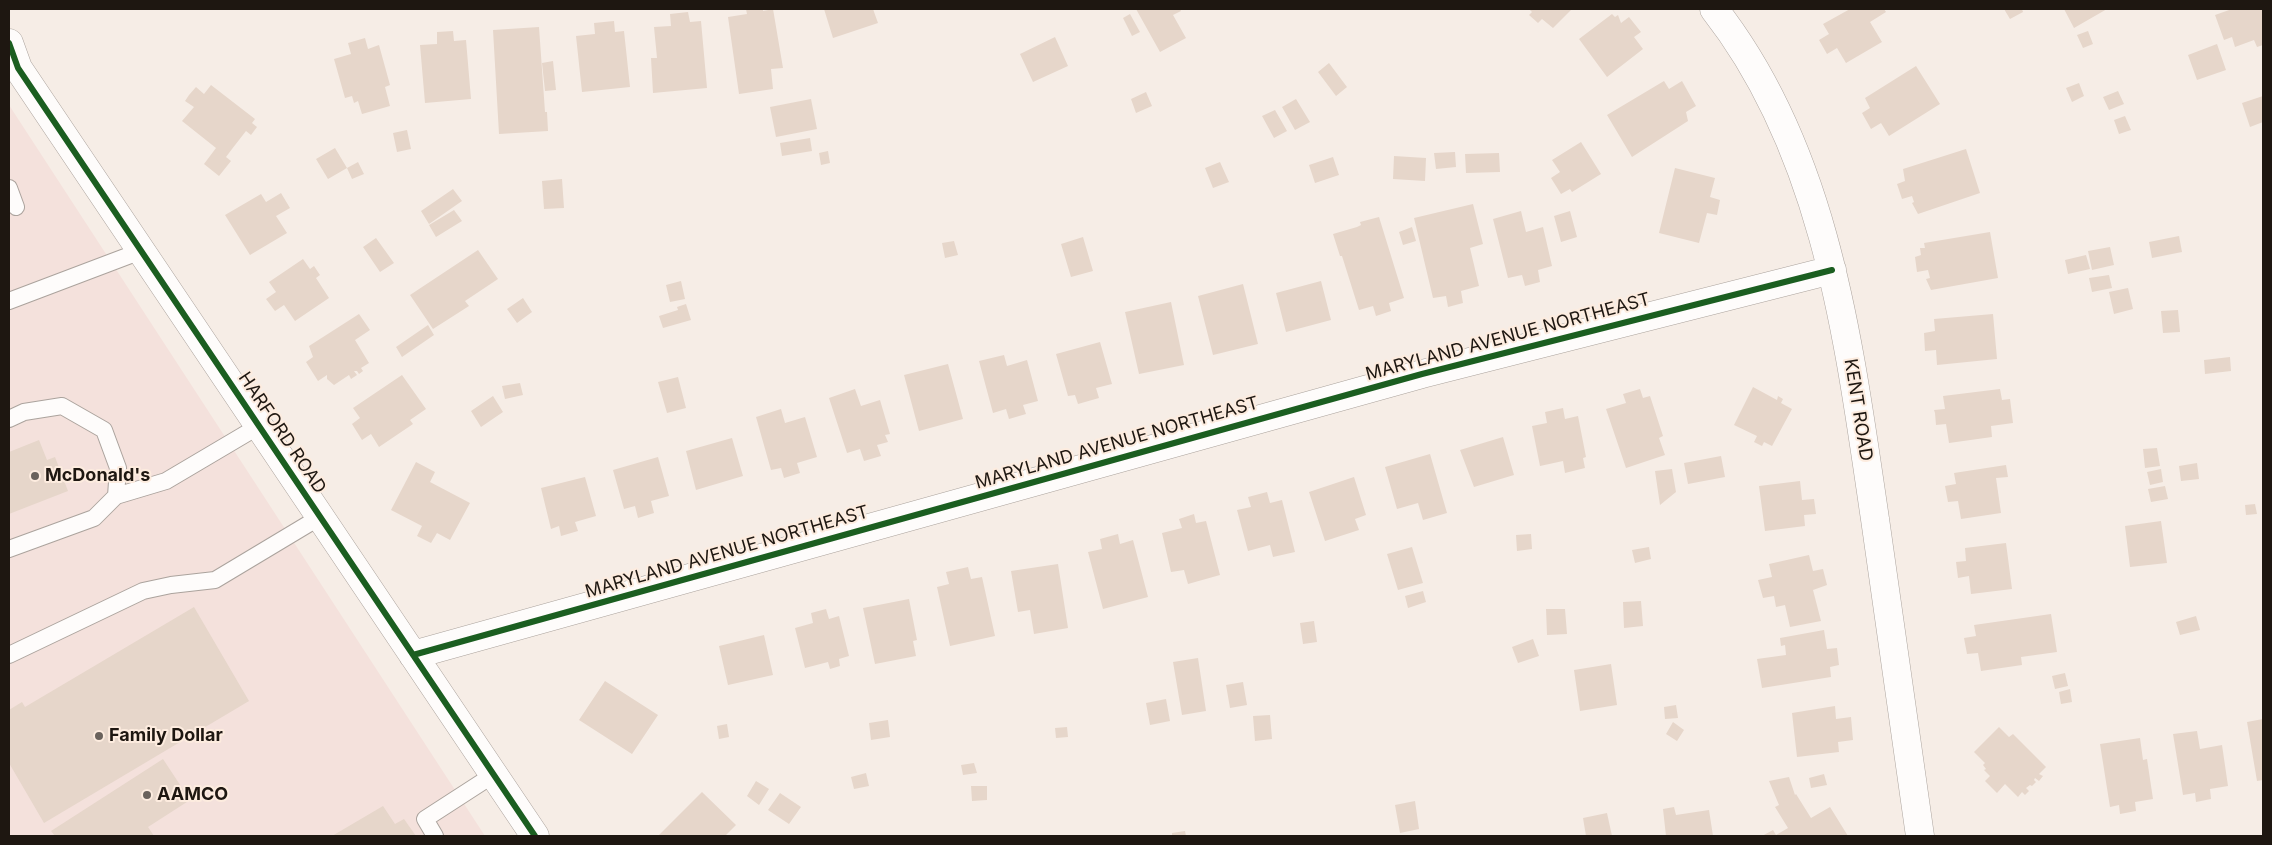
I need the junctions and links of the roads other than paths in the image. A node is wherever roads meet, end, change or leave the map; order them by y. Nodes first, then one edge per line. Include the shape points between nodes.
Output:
1 (1714, 9) edge
2 (9, 43) edge
3 (14, 71) edge
4 (9, 188) edge
5 (16, 207) dead end
6 (142, 251) junction
7 (1832, 270) junction
8 (9, 301) edge
9 (9, 419) edge
10 (259, 426) junction
11 (116, 496) junction
12 (320, 517) junction
13 (9, 549) edge
14 (9, 654) edge
15 (413, 655) junction
16 (493, 775) junction
17 (435, 836) edge
18 (534, 836) edge
19 (1920, 836) edge

1 - 7 street, KENT ROAD via 1768,92 1805,179
2 - 3 street, HARFORD ROAD
3 - 6 street, HARFORD ROAD
4 - 5 lane
6 - 8 lane
6 - 10 street, HARFORD ROAD
7 - 15 street, MARYLAND AVENUE NORTHEAST via 1422,374
7 - 19 street, KENT ROAD via 1855,385
9 - 11 lane via 24,412 62,406 104,430 118,468
10 - 11 lane via 166,481
10 - 12 street, HARFORD ROAD
11 - 13 lane via 94,518
12 - 14 lane via 215,580 142,591
12 - 15 street, HARFORD ROAD
15 - 16 street, HARFORD ROAD
16 - 17 lane via 425,819
16 - 18 street, HARFORD ROAD

